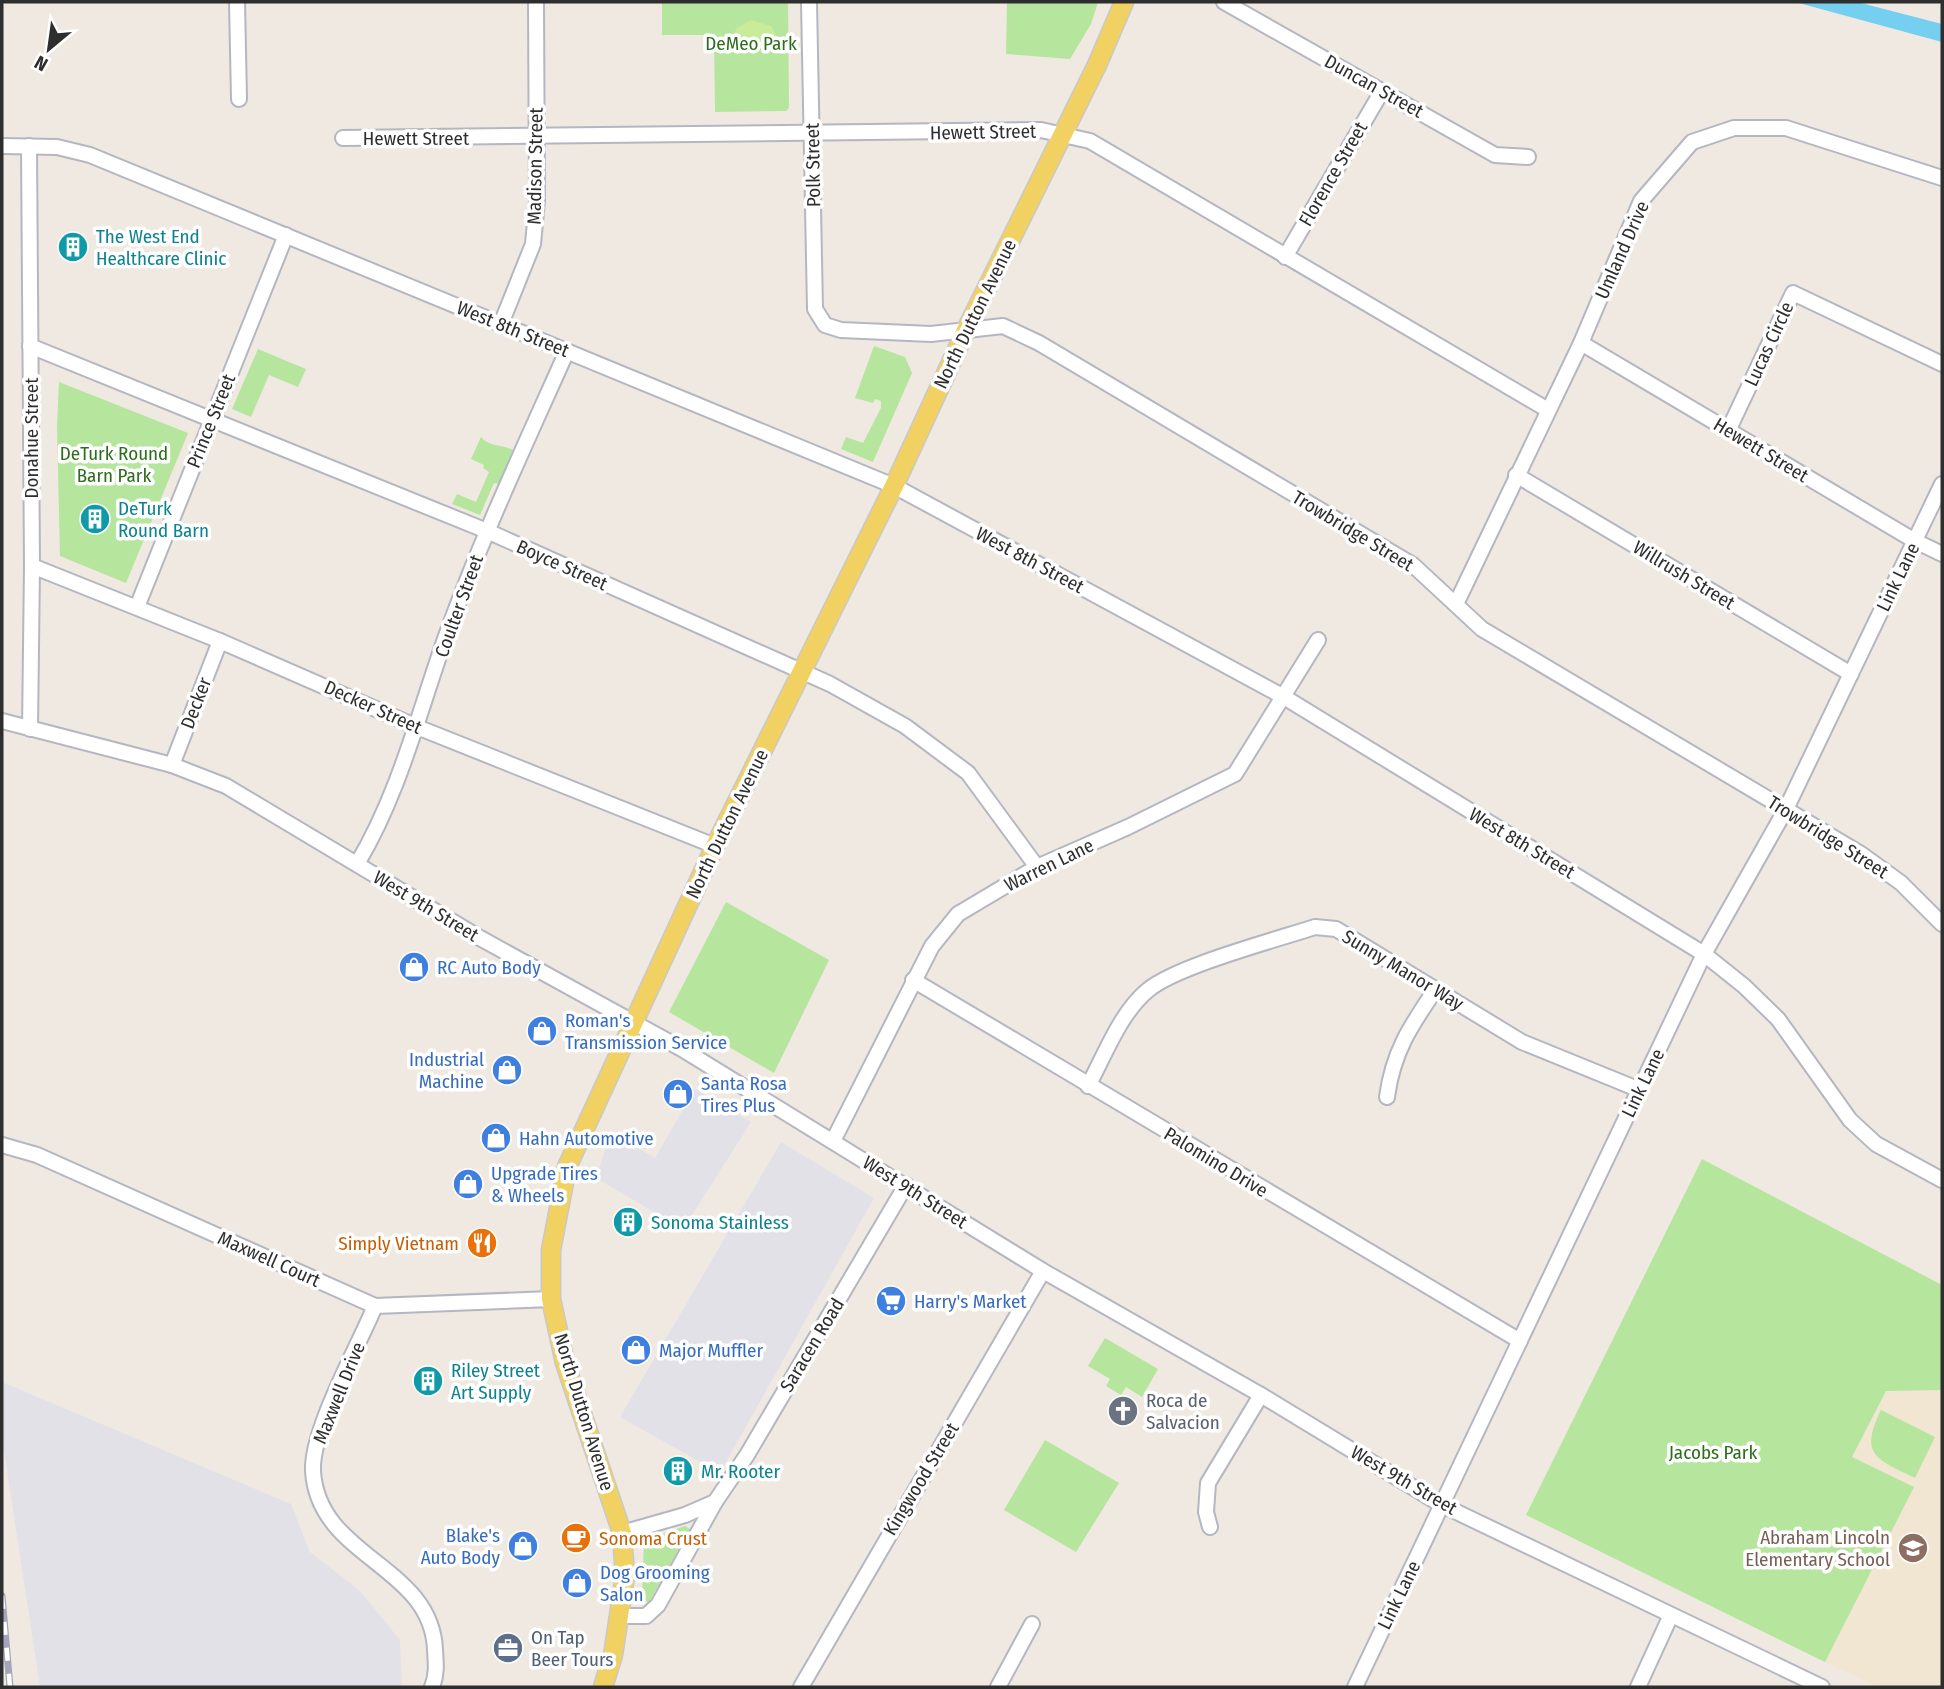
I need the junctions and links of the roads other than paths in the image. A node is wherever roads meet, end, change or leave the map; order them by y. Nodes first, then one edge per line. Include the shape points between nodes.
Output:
1 (237, 2) edge
2 (536, 2) edge
3 (809, 2) edge
4 (1124, 2) edge
5 (1224, 2) edge
6 (1382, 91) junction
7 (239, 99) dead end
8 (1062, 134) junction
9 (812, 135) junction
10 (343, 138) dead end
11 (537, 138) junction
12 (2, 146) edge
13 (29, 146) junction
14 (1528, 157) dead end
15 (1942, 178) edge
16 (286, 235) junction
17 (1285, 257) junction
18 (500, 324) junction
19 (825, 325) joint
20 (967, 328) junction
21 (1581, 344) junction
22 (30, 346) junction
23 (567, 351) junction
24 (1942, 364) edge
25 (1548, 410) junction
26 (212, 419) junction
27 (1728, 431) junction
28 (1516, 475) junction
29 (1942, 484) edge
30 (894, 486) junction
31 (487, 531) junction
32 (1915, 541) junction
33 (1942, 554) edge
34 (32, 566) junction
35 (1456, 604) junction
36 (137, 607) junction
37 (1318, 640) dead end
38 (220, 641) junction
39 (803, 671) junction
40 (1852, 674) junction
41 (1284, 697) junction
42 (2, 721) edge
43 (417, 727) junction
44 (30, 729) junction
45 (172, 765) junction
46 (1786, 809) junction
47 (715, 846) junction
48 (357, 864) junction
49 (1037, 867) junction
50 (1942, 921) edge
51 (1704, 954) junction
52 (914, 980) junction
53 (1435, 990) junction
54 (633, 1021) junction
55 (1088, 1086) junction
56 (1640, 1090) junction
57 (1387, 1097) dead end
58 (832, 1141) junction
59 (2, 1145) edge
60 (1942, 1180) edge
61 (906, 1185) junction
62 (1043, 1271) junction
63 (551, 1300) junction
64 (374, 1306) junction
65 (1520, 1341) junction
66 (1261, 1395) junction
67 (715, 1502) junction
68 (1442, 1505) junction
69 (1210, 1527) dead end
70 (622, 1534) junction
71 (1671, 1615) junction
72 (620, 1616) junction
73 (1032, 1624) dead end
74 (432, 1687) edge
75 (603, 1687) edge
76 (801, 1687) edge
77 (998, 1687) edge
78 (1355, 1687) edge
79 (1638, 1687) edge
80 (1822, 1687) edge

1 - 7 street
2 - 11 street, Madison Street
3 - 9 street, Polk Street
4 - 8 main road, North Dutton Avenue
5 - 6 street, Duncan Street
6 - 14 street, Duncan Street via 1495,155
6 - 17 street, Florence Street
8 - 9 street, Hewett Street
8 - 17 street, Hewett Street via 1090,141
8 - 20 main road, North Dutton Avenue
9 - 11 street, Hewett Street
9 - 19 street, Polk Street via 815,309
10 - 11 street, Hewett Street
11 - 18 street, Madison Street via 533,244
12 - 13 street, West 8th Street
13 - 16 street, West 8th Street via 90,155
13 - 22 street, Donahue Street
15 - 21 street, Umland Drive via 1786,128 1734,128 1692,142 1641,201
16 - 18 street, West 8th Street
16 - 26 street, Prince Street
17 - 25 street, Hewett Street
18 - 23 street, West 8th Street
19 - 20 street, Trowbridge Street via 841,330 931,334
20 - 30 main road, North Dutton Avenue
20 - 35 street, Trowbridge Street via 1003,326 1039,343 1413,565
21 - 25 street, Umland Drive
21 - 27 street, Hewett Street
22 - 26 street, Boyce Street
22 - 34 street, Donahue Street
23 - 30 street, West 8th Street
23 - 31 street, Coulter Street
24 - 27 street, Lucas Circle via 1793,293
25 - 28 street, Umland Drive
26 - 31 street, Boyce Street
26 - 36 street, Prince Street
27 - 32 street, Hewett Street
28 - 35 street, Umland Drive
28 - 40 street, Willrush Street
29 - 32 street, Link Lane
30 - 39 main road, North Dutton Avenue
30 - 41 street, West 8th Street
31 - 39 street, Boyce Street
31 - 43 street, Coulter Street
32 - 33 street, Hewett Street
32 - 40 street, Link Lane
34 - 36 street, Decker Street
34 - 44 street, Donahue Street
35 - 46 street, Trowbridge Street via 1482,629
36 - 38 street, Decker Street
37 - 41 street, Warren Lane
38 - 43 street, Decker Street
38 - 45 street, Decker
39 - 47 main road, North Dutton Avenue
39 - 49 street, Boyce Street via 905,726 968,773
40 - 46 street, Link Lane
41 - 49 street, Warren Lane via 1235,774
41 - 51 street, West 8th Street
42 - 44 street, West 9th Street
43 - 47 street, Decker Street
43 - 48 street, Coulter Street
44 - 45 street, West 9th Street
45 - 48 street, West 9th Street via 226,786
46 - 50 street, Trowbridge Street via 1901,883
46 - 51 street, Link Lane
47 - 54 main road, North Dutton Avenue
48 - 54 street, West 9th Street via 480,939
49 - 52 street, Warren Lane via 958,914 932,946
51 - 56 street, Link Lane
51 - 60 street, West 8th Street via 1778,1019 1850,1120 1876,1144
52 - 55 street, Palomino Drive
52 - 58 street, Warren Lane
53 - 55 street, Sunny Manor Way via 1336,929 1315,927 1174,975 1149,989 1129,1012
53 - 56 street, Sunny Manor Way via 1522,1042
53 - 57 street via 1400,1043
54 - 58 street, West 9th Street
54 - 63 main road, North Dutton Avenue via 567,1167 551,1250
55 - 65 street, Palomino Drive
56 - 65 street, Link Lane
58 - 61 street, West 9th Street
59 - 64 street, Maxwell Court via 37,1155
61 - 62 street, West 9th Street
61 - 67 street, Saracen Road
62 - 66 street, West 9th Street
62 - 76 street, Kingwood Street
63 - 64 street, Maxwell Court
63 - 70 main road, North Dutton Avenue via 565,1363
64 - 74 street, Maxwell Drive via 318,1439 313,1471 334,1527 413,1593 435,1644
65 - 68 street, Link Lane
66 - 68 street, West 9th Street
66 - 69 street via 1208,1483
67 - 70 street
67 - 72 street, Saracen Road via 658,1605 646,1616
68 - 71 street, West 9th Street
68 - 78 street, Link Lane
70 - 72 main road, North Dutton Avenue via 625,1576
71 - 79 street
71 - 80 street, West 9th Street
72 - 75 main road, North Dutton Avenue
73 - 77 street

